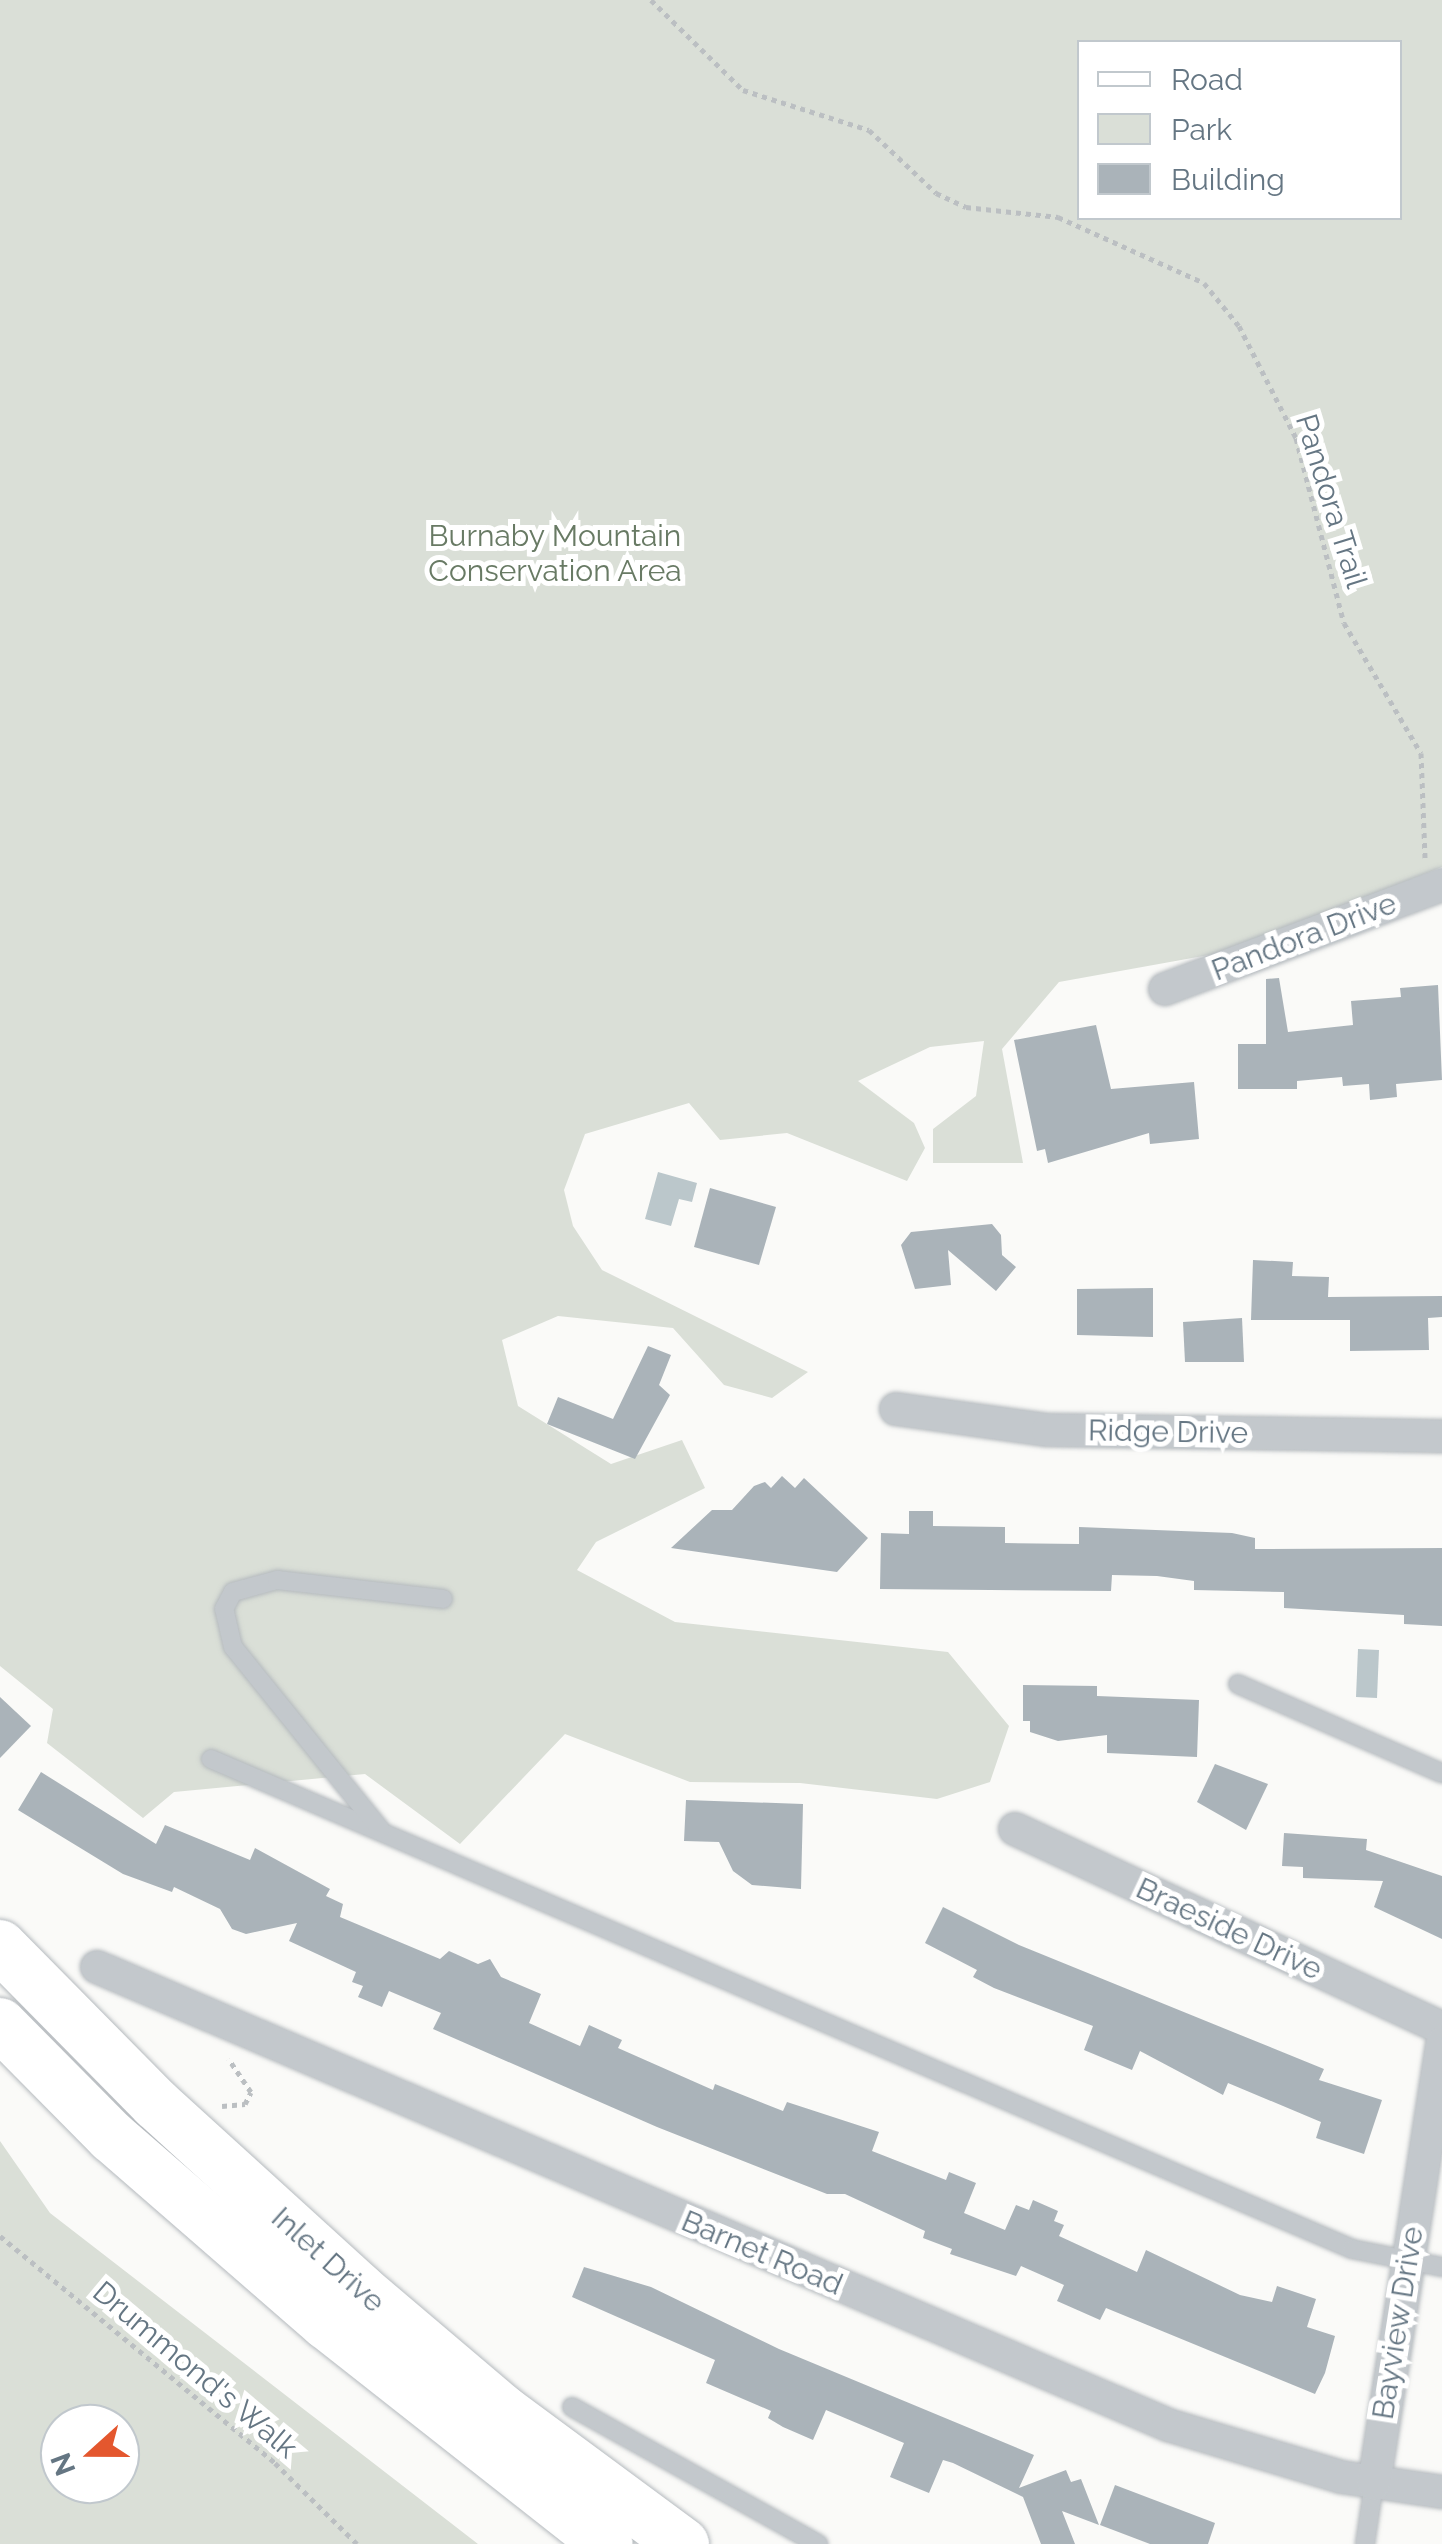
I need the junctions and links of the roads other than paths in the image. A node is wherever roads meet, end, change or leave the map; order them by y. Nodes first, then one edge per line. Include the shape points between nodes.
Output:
1 (1434, 888) edge
2 (1166, 988) dead end
3 (896, 1409) dead end
4 (1442, 1436) edge
5 (444, 1598) dead end
6 (1238, 1684) dead end
7 (211, 1760) dead end
8 (1442, 1772) edge
9 (1015, 1829) dead end
10 (380, 1830) junction
11 (0, 1946) edge
12 (97, 1967) dead end
13 (0, 2024) edge
14 (1442, 2028) edge
15 (1442, 2044) edge
16 (1406, 2264) junction
17 (1442, 2268) edge
18 (572, 2407) dead end
19 (1374, 2484) junction
20 (1442, 2492) edge
21 (607, 2544) edge
22 (682, 2544) edge
23 (818, 2544) edge
24 (1365, 2544) edge

1 - 2 street, Pandora Drive
3 - 4 street, Ridge Drive via 1048,1430
5 - 10 lane via 277,1580 233,1592 224,1609 240,1656
6 - 8 lane
7 - 10 lane
9 - 14 street, Braeside Drive
10 - 16 lane via 1352,2249
11 - 22 main road, Inlet Drive via 156,2104 359,2290 503,2411
12 - 19 street, Barnet Road via 1168,2425
13 - 21 main road, Inlet Drive via 112,2137 326,2323
15 - 16 street, Bayview Drive
16 - 17 lane
16 - 19 street, Bayview Drive
18 - 23 lane
19 - 20 street, Barnet Road
19 - 24 lane, Bayview Drive

